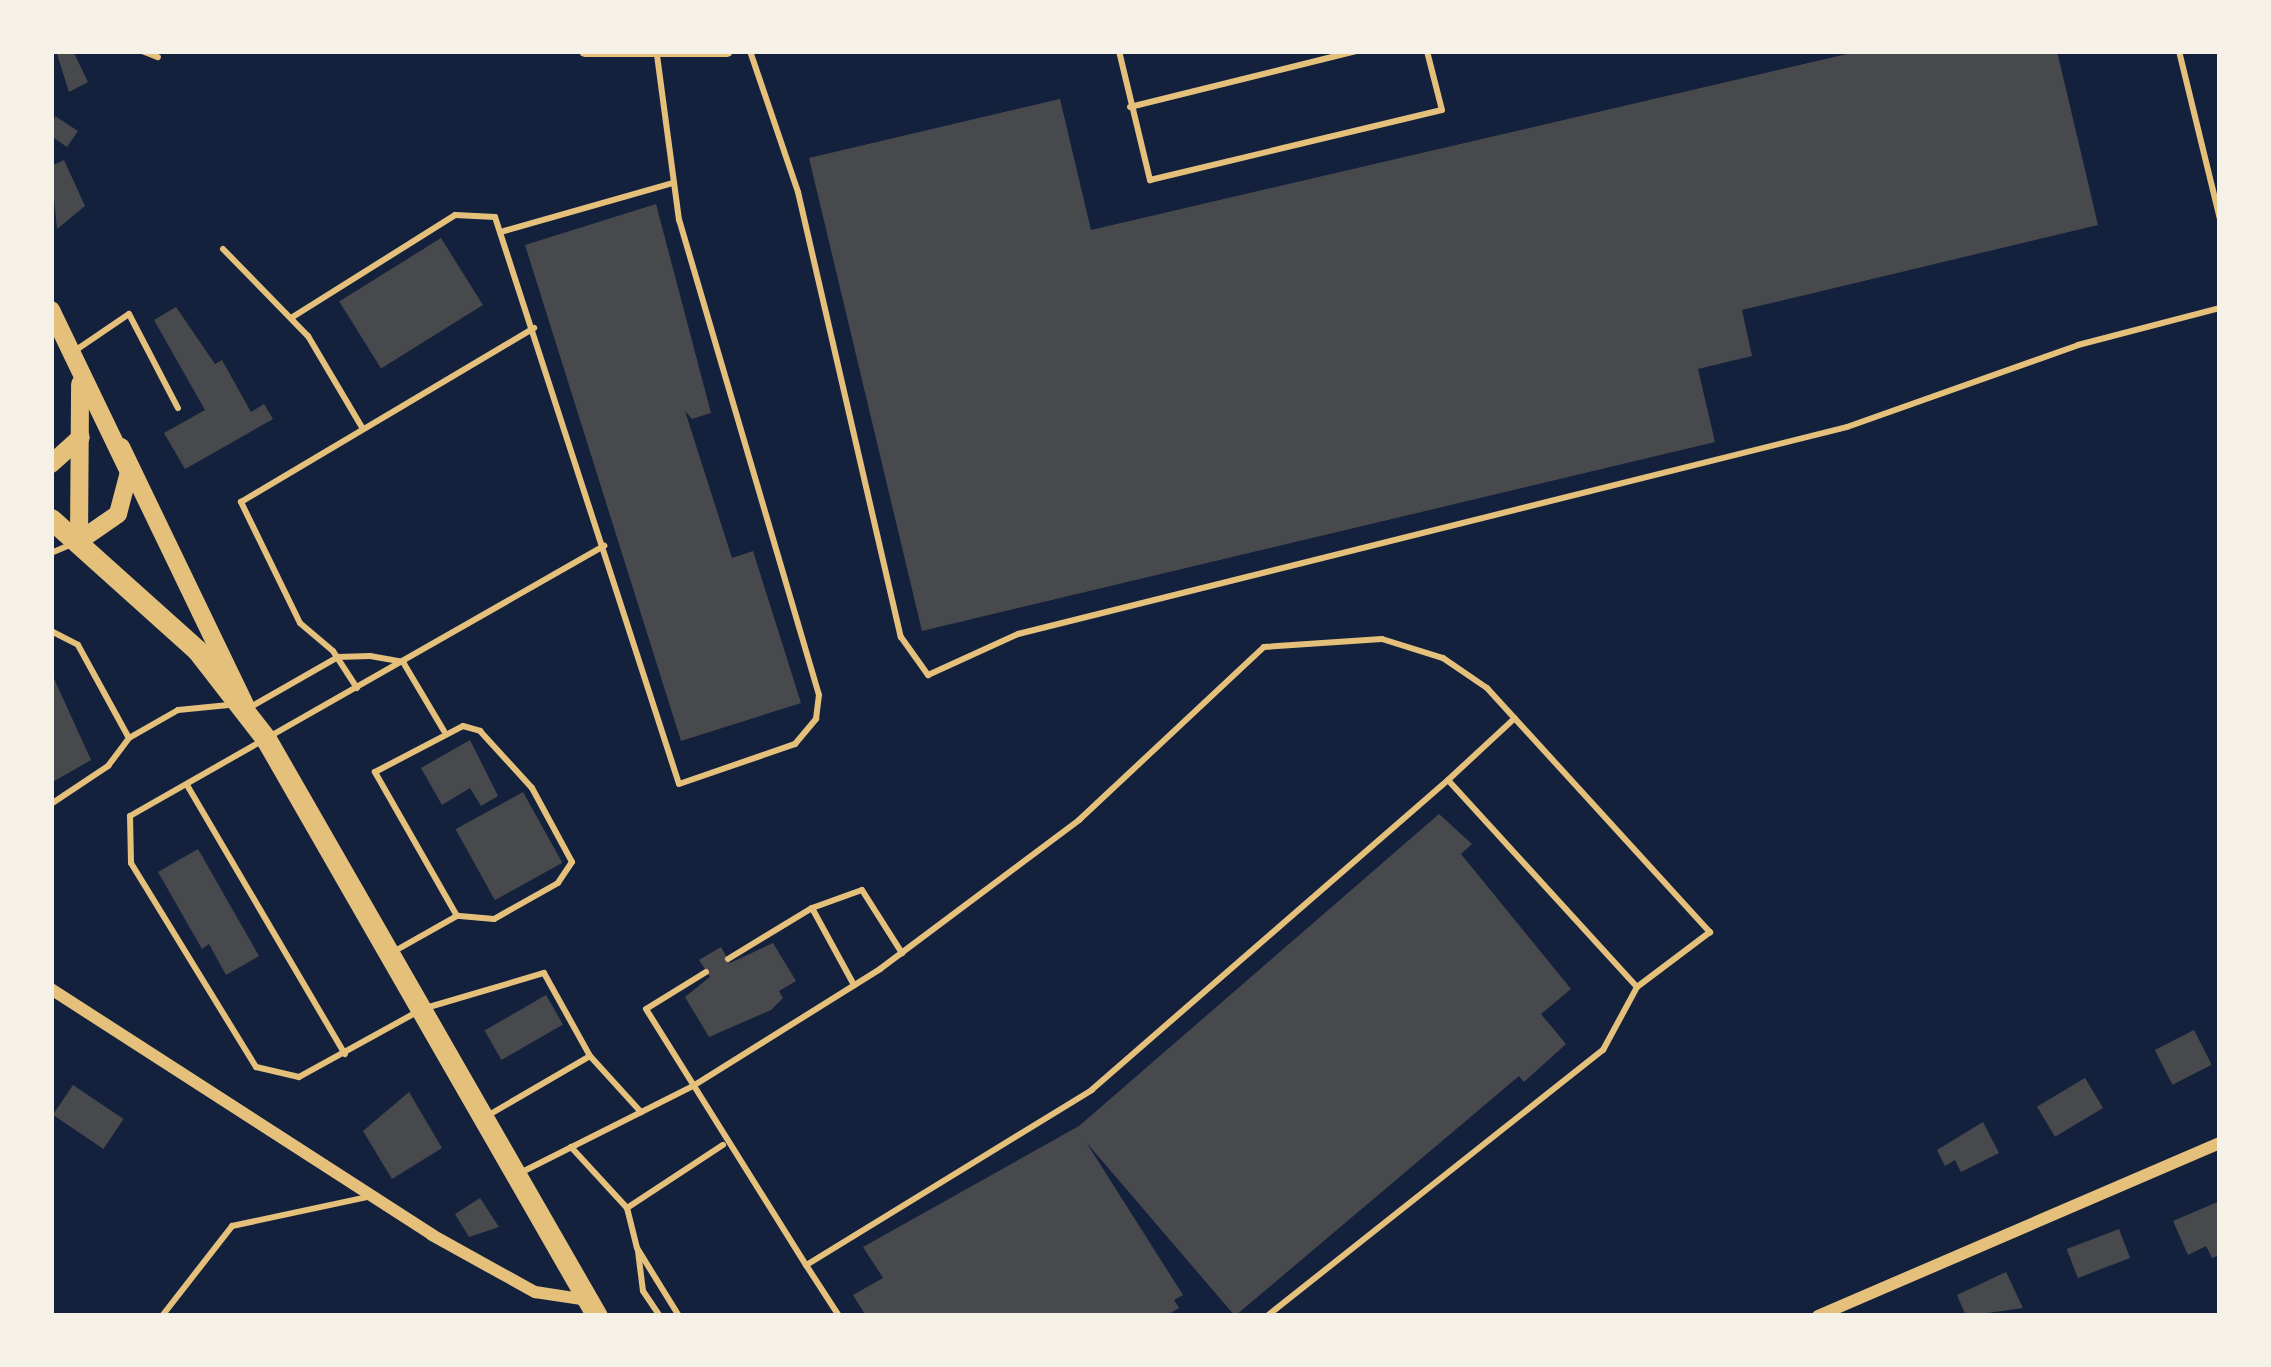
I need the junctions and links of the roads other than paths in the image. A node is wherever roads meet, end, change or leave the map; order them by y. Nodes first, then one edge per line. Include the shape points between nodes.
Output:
1 (142, 51) edge
2 (585, 51) edge
3 (727, 51) edge
4 (750, 51) edge
5 (1119, 51) edge
6 (1357, 51) edge
7 (1426, 51) edge
8 (2179, 51) edge
9 (657, 55) junction
10 (158, 57) dead end
11 (1130, 107) junction
12 (673, 183) junction
13 (2220, 219) edge
14 (503, 231) junction
15 (223, 249) dead end
16 (2220, 308) edge
17 (51, 310) edge
18 (291, 318) junction
19 (534, 328) junction
20 (62, 347) edge
21 (178, 408) dead end
22 (84, 427) junction
23 (363, 429) junction
24 (121, 447) junction
25 (51, 464) edge
26 (51, 519) edge
27 (79, 541) junction
28 (604, 546) junction
29 (51, 554) edge
30 (51, 631) edge
31 (338, 658) junction
32 (403, 662) junction
33 (357, 688) junction
34 (246, 710) junction
35 (1515, 718) junction
36 (444, 731) junction
37 (129, 738) junction
38 (266, 739) junction
39 (1448, 780) junction
40 (187, 785) junction
41 (51, 804) edge
42 (812, 908) junction
43 (457, 916) junction
44 (391, 953) junction
45 (902, 953) junction
46 (728, 959) dead end
47 (706, 972) dead end
48 (854, 985) junction
49 (1637, 987) junction
50 (51, 989) edge
51 (423, 1009) junction
52 (345, 1054) junction
53 (590, 1056) junction
54 (693, 1086) junction
55 (641, 1112) junction
56 (484, 1118) junction
57 (2220, 1143) edge
58 (724, 1144) junction
59 (572, 1147) junction
60 (517, 1174) junction
61 (370, 1196) junction
62 (627, 1208) junction
63 (637, 1248) junction
64 (806, 1265) junction
65 (592, 1308) edge
66 (162, 1316) edge
67 (660, 1316) edge
68 (679, 1316) edge
69 (839, 1316) edge
70 (1267, 1316) edge
71 (1818, 1316) edge

1 - 10 lane
2 - 9 street
3 - 9 street
4 - 16 lane via 798,193 901,637 928,675 1018,634 1847,427 2078,345
5 - 11 lane
6 - 11 lane
7 - 11 lane via 1442,110 1150,180
8 - 13 lane
9 - 12 lane
12 - 14 lane
12 - 28 lane via 740,445 819,694 807,734 679,784
14 - 18 lane via 489,213 464,211
14 - 19 lane
15 - 18 lane
17 - 20 main road
18 - 23 lane
19 - 23 lane
19 - 28 lane
20 - 21 lane via 129,314
20 - 22 main road
20 - 24 main road
22 - 25 main road via 74,449
22 - 27 main road
23 - 31 lane via 241,502 300,623
24 - 27 main road via 129,481 123,506
24 - 34 main road
26 - 27 main road
27 - 29 lane
27 - 34 main road via 197,650
28 - 32 lane
30 - 37 lane via 78,645
31 - 32 lane
31 - 33 lane
31 - 34 lane
32 - 33 lane
32 - 36 lane
33 - 38 lane
34 - 37 lane via 190,705
34 - 38 main road
35 - 39 lane
35 - 45 lane via 1487,688 1414,645 1309,640 1264,647 1079,820
35 - 49 lane via 1710,932
36 - 43 lane via 375,772
36 - 43 lane via 472,728 488,738 532,788 572,862 558,883 494,919
37 - 41 lane via 108,766
38 - 40 lane
38 - 44 main road
39 - 49 lane
39 - 64 lane via 1092,1090
40 - 52 lane
40 - 52 lane via 130,816 131,862 173,940 256,1066 298,1077
42 - 45 lane via 862,890
42 - 46 lane
42 - 48 lane
43 - 44 lane
44 - 51 main road
45 - 48 lane
47 - 54 lane via 646,1009
48 - 54 lane
49 - 70 lane via 1604,1050
50 - 61 street
51 - 52 lane
51 - 53 lane via 544,974
51 - 56 main road
53 - 55 lane
53 - 56 lane
54 - 55 lane
54 - 58 lane
55 - 59 lane
56 - 60 main road
57 - 71 street
58 - 62 lane
58 - 64 lane
59 - 60 lane
59 - 62 lane
60 - 65 main road
61 - 65 street via 535,1292
61 - 66 lane via 232,1226
62 - 63 lane
63 - 67 lane via 643,1291
63 - 68 lane
64 - 69 lane

